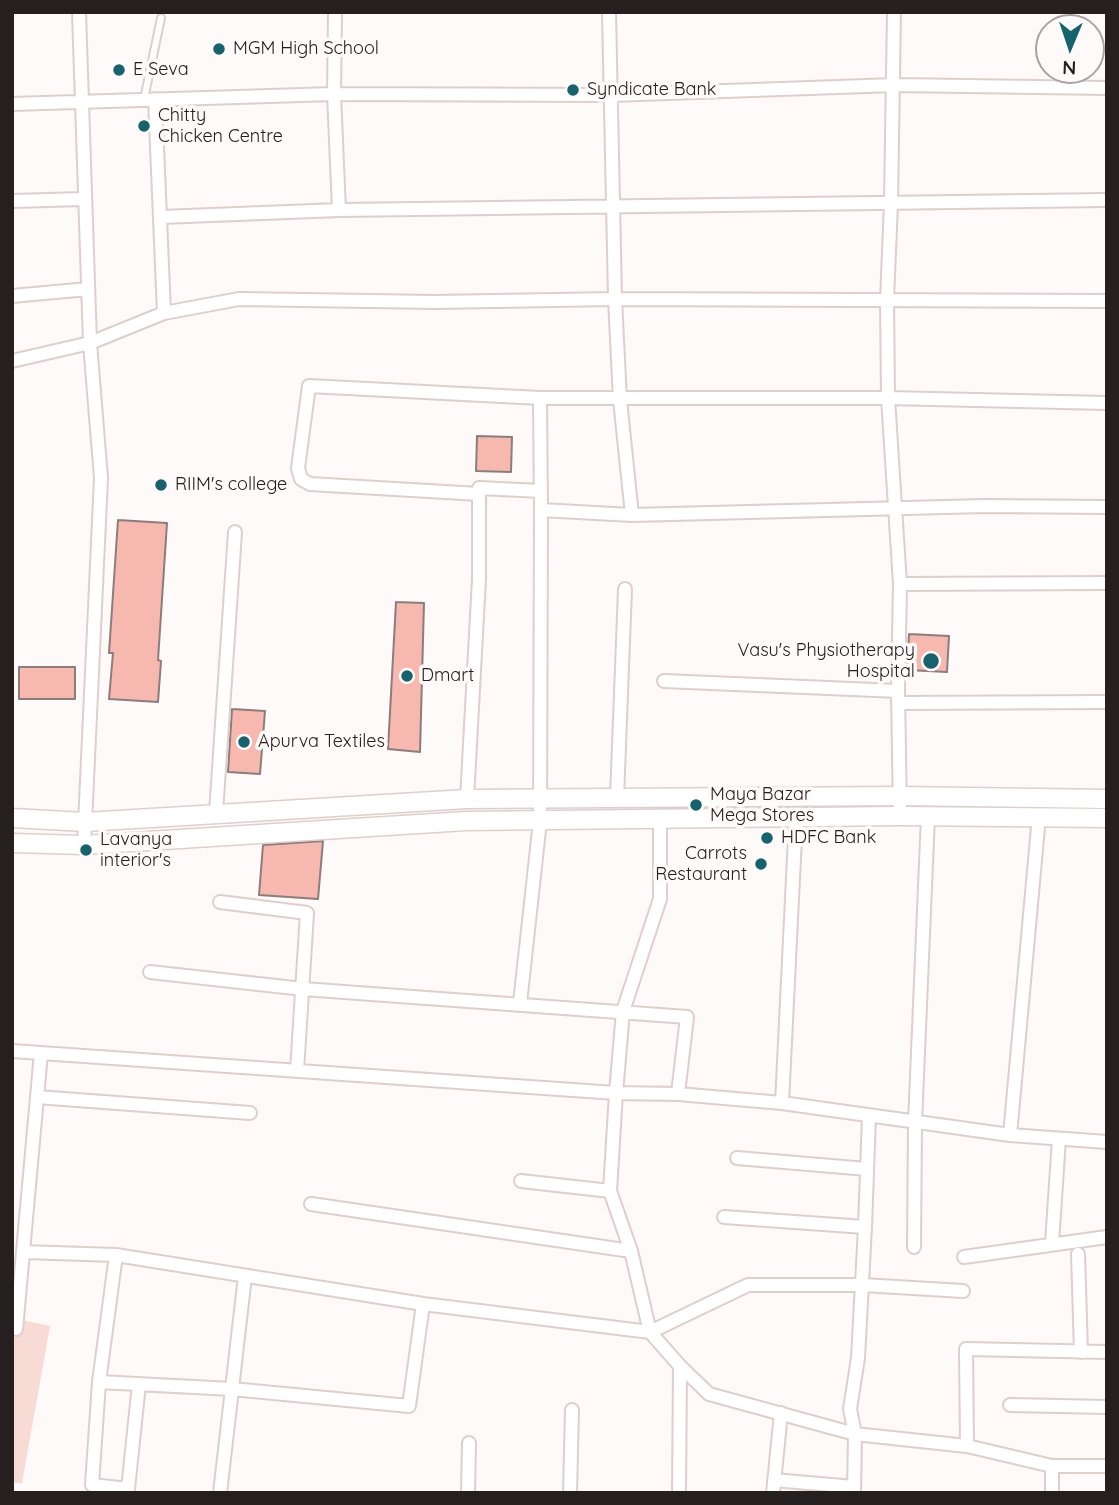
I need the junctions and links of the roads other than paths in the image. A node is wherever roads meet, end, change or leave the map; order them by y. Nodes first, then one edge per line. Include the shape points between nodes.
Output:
1 (79, 12) edge
2 (335, 12) edge
3 (609, 12) edge
4 (894, 12) edge
5 (161, 18) dead end
6 (894, 85) junction
7 (1107, 88) edge
8 (334, 94) junction
9 (612, 95) junction
10 (150, 99) junction
11 (81, 103) junction
12 (12, 104) edge
13 (85, 199) junction
14 (1107, 200) edge
15 (12, 201) edge
16 (891, 203) junction
17 (613, 206) junction
18 (339, 210) junction
19 (161, 217) junction
20 (88, 289) junction
21 (12, 296) edge
22 (615, 299) junction
23 (887, 300) junction
24 (1107, 301) edge
25 (164, 313) junction
26 (90, 343) junction
27 (12, 361) edge
28 (540, 398) junction
29 (888, 398) junction
30 (620, 400) junction
31 (1107, 403) edge
32 (541, 491) junction
33 (479, 494) junction
34 (1107, 507) edge
35 (894, 509) junction
36 (541, 510) junction
37 (632, 515) junction
38 (235, 532) dead end
39 (1107, 583) edge
40 (900, 584) junction
41 (625, 589) dead end
42 (664, 681) dead end
43 (898, 697) junction
44 (1107, 702) edge
45 (900, 796) junction
46 (617, 798) junction
47 (467, 799) junction
48 (540, 799) junction
49 (1107, 799) edge
50 (216, 814) junction
51 (900, 816) junction
52 (928, 816) junction
53 (1039, 816) junction
54 (796, 817) junction
55 (12, 818) edge
56 (1107, 818) edge
57 (660, 819) junction
58 (540, 821) junction
59 (85, 822) junction
60 (12, 843) edge
61 (84, 845) junction
62 (220, 902) dead end
63 (150, 972) dead end
64 (303, 989) junction
65 (520, 1003) junction
66 (623, 1011) junction
67 (12, 1051) edge
68 (41, 1053) junction
69 (297, 1071) junction
70 (616, 1093) junction
71 (678, 1094) junction
72 (37, 1097) junction
73 (782, 1103) junction
74 (250, 1113) dead end
75 (869, 1116) junction
76 (915, 1123) junction
77 (1010, 1135) junction
78 (1059, 1139) junction
79 (1107, 1142) edge
80 (737, 1158) dead end
81 (867, 1169) junction
82 (522, 1181) dead end
83 (610, 1191) junction
84 (311, 1204) dead end
85 (724, 1217) dead end
86 (865, 1227) junction
87 (1107, 1237) edge
88 (1052, 1243) junction
89 (914, 1247) dead end
90 (631, 1251) junction
91 (23, 1252) junction
92 (1079, 1254) dead end
93 (116, 1255) junction
94 (964, 1257) dead end
95 (246, 1276) junction
96 (863, 1285) junction
97 (962, 1290) dead end
98 (423, 1304) junction
99 (16, 1329) dead end
100 (650, 1332) junction
101 (1081, 1352) junction
102 (1107, 1352) edge
103 (680, 1366) junction
104 (99, 1382) junction
105 (139, 1384) junction
106 (232, 1389) junction
107 (1010, 1405) dead end
108 (1107, 1407) edge
109 (572, 1410) dead end
110 (781, 1413) junction
111 (855, 1434) junction
112 (469, 1443) dead end
113 (967, 1446) junction
114 (1052, 1466) junction
115 (1107, 1466) edge
116 (774, 1486) edge
117 (101, 1490) edge
118 (854, 1490) edge
119 (220, 1493) edge
120 (468, 1493) edge
121 (570, 1493) edge
122 (679, 1493) edge
123 (1052, 1493) edge

1 - 11 street
2 - 8 street
3 - 9 street
4 - 6 street
5 - 10 lane
6 - 7 street
6 - 9 street
6 - 16 street
8 - 9 street
8 - 10 street
8 - 18 street
9 - 17 street
10 - 11 street
10 - 19 street
11 - 12 street
11 - 13 street
13 - 15 street
13 - 20 street
14 - 16 street
16 - 17 street
16 - 23 street
17 - 18 street
17 - 22 street
18 - 19 street
19 - 25 street
20 - 21 street
20 - 26 street
22 - 23 street
22 - 25 street via 239,299
22 - 30 street
23 - 24 street
23 - 29 street
25 - 26 street
26 - 27 street
26 - 59 street via 101,478
28 - 30 street
28 - 32 street
28 - 33 street via 309,386 300,479 310,484
29 - 30 street
29 - 31 street
29 - 35 street
30 - 37 street
32 - 33 street via 479,488
32 - 36 street
33 - 47 street
34 - 35 street
35 - 37 street
35 - 40 street
36 - 37 street
36 - 48 street
38 - 50 street
39 - 40 street
40 - 43 street
41 - 46 street
42 - 43 street
43 - 44 street
43 - 45 street
45 - 46 street
45 - 49 street
45 - 51 street
46 - 48 street
47 - 48 street
47 - 50 street
48 - 58 street
50 - 59 street
51 - 52 street
51 - 54 street
52 - 53 street
52 - 76 street
53 - 56 street
53 - 77 street
54 - 57 street
54 - 73 street
55 - 59 street
57 - 58 street
57 - 66 street via 660,899
58 - 61 street via 466,821
58 - 65 street
59 - 61 street
60 - 61 street
62 - 64 street via 307,913
63 - 64 street
64 - 65 street
64 - 69 street
65 - 66 street
66 - 70 street
66 - 71 street via 687,1017
67 - 68 street
68 - 69 street
68 - 72 street
69 - 70 street
70 - 71 street
70 - 83 street
71 - 73 street
72 - 74 street
72 - 91 street
73 - 75 street
75 - 76 street
75 - 81 street
76 - 77 street
76 - 89 street
77 - 78 street
78 - 79 street
78 - 88 street
80 - 81 street
81 - 86 street
82 - 83 street
83 - 90 street
84 - 90 street
85 - 86 street
86 - 96 street
87 - 88 street
88 - 94 street
90 - 100 street
91 - 93 street
91 - 99 street
92 - 101 street
93 - 95 street
93 - 104 street
95 - 98 street
95 - 106 street
96 - 97 street
96 - 100 street via 748,1285
96 - 111 street via 850,1409
98 - 100 street
98 - 106 street via 409,1406
100 - 103 street
101 - 102 street
101 - 113 street via 965,1349
103 - 110 street via 709,1394
103 - 122 street
104 - 105 street
104 - 117 street via 92,1485
105 - 106 street
105 - 117 street via 128,1489
106 - 119 street
107 - 108 street
109 - 121 street
110 - 111 street
110 - 116 street
111 - 113 street
111 - 118 street
112 - 120 street
113 - 114 street
114 - 115 street
114 - 123 street
116 - 118 street

